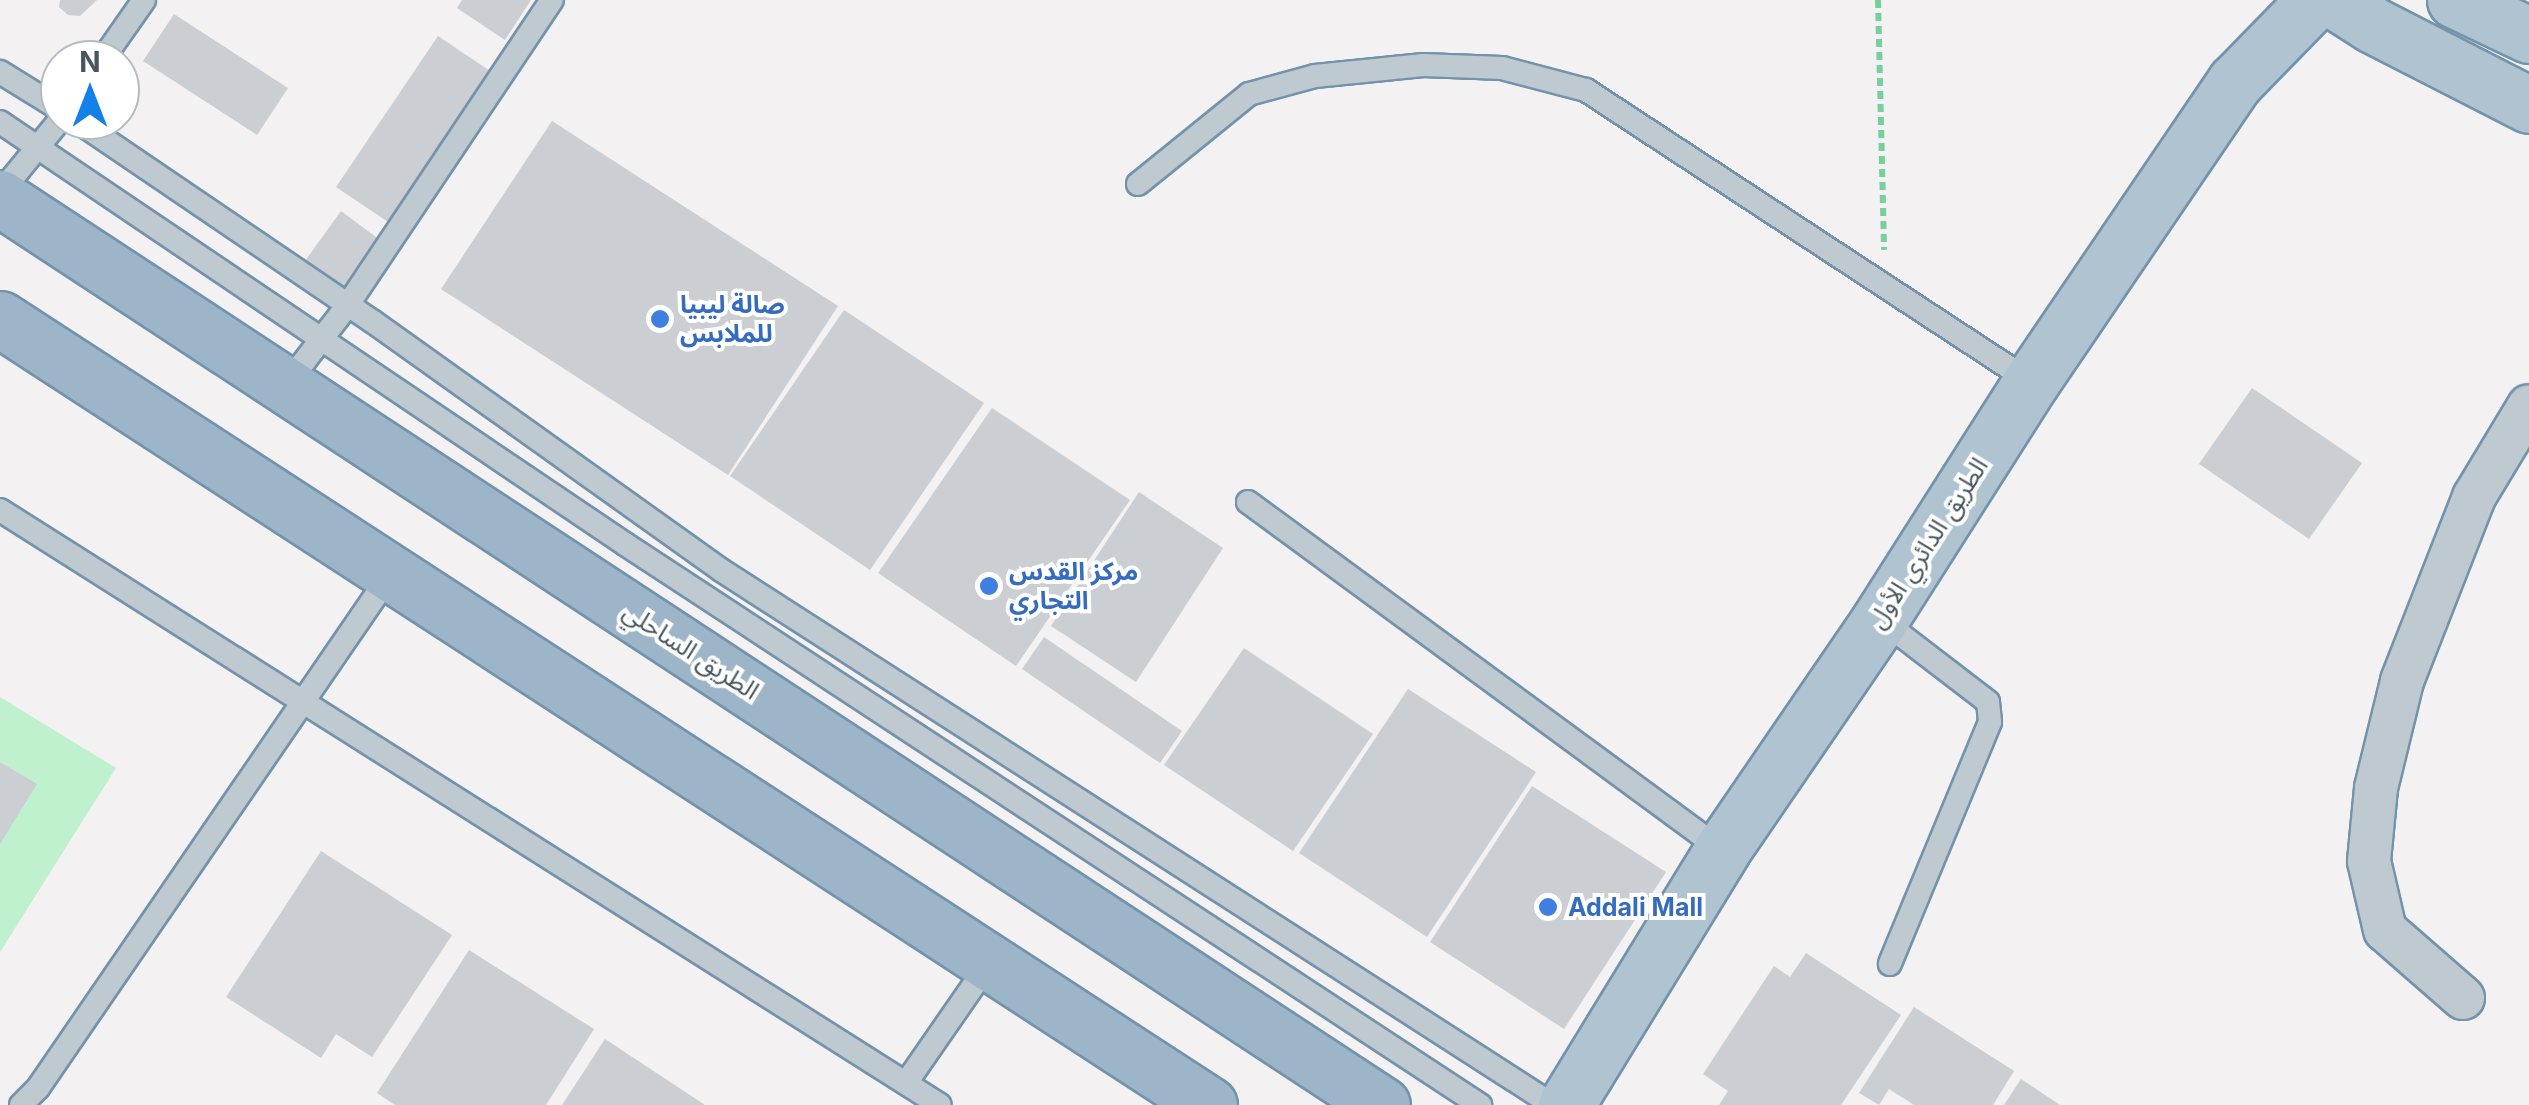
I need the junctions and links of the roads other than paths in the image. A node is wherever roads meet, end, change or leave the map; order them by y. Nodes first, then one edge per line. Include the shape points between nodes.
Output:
1 (144, 0) edge
2 (552, 0) edge
3 (2315, 0) edge
4 (2334, 0) edge
5 (2455, 0) edge
6 (2529, 35) edge
7 (116, 40) edge
8 (0, 72) edge
9 (40, 97) edge
10 (2529, 104) edge
11 (0, 122) edge
12 (44, 140) edge
13 (105, 140) edge
14 (38, 147) junction
15 (1138, 184) dead end
16 (0, 195) edge
17 (347, 306) junction
18 (0, 319) edge
19 (323, 340) junction
20 (2031, 382) junction
21 (286, 385) junction
22 (2529, 406) edge
23 (1248, 502) dead end
24 (0, 510) edge
25 (721, 570) junction
26 (392, 572) junction
27 (690, 618) junction
28 (1880, 618) junction
29 (302, 700) junction
30 (1722, 850) junction
31 (990, 963) junction
32 (1890, 964) dead end
33 (2463, 998) dead end
34 (906, 1083) junction
35 (21, 1105) edge
36 (940, 1105) edge
37 (1209, 1105) edge
38 (1382, 1105) edge
39 (1480, 1105) edge
40 (1553, 1105) edge
41 (1566, 1105) edge

1 - 7 lane
2 - 17 lane
3 - 20 main road, الطريق الدائري الأول via 2235,82
4 - 10 main road
5 - 6 main road
8 - 9 lane
11 - 14 lane
12 - 14 lane
13 - 17 lane
14 - 16 lane
14 - 19 lane
15 - 20 lane via 1249,94 1315,76 1423,65 1502,68 1586,90
16 - 21 highway, الطريق الساحلي
17 - 19 lane
17 - 25 lane
18 - 26 highway
19 - 21 lane
19 - 27 lane
20 - 28 main road, الطريق الدائري الأول
21 - 27 highway, الطريق الساحلي
22 - 33 street via 2474,497 2402,681 2376,788 2369,861 2385,930
23 - 30 lane
24 - 29 lane
25 - 27 lane
25 - 40 lane
26 - 29 lane
26 - 31 highway
27 - 38 highway, الطريق الساحلي
27 - 39 lane
28 - 30 main road, الطريق الدائري الأول
28 - 32 lane via 1988,702 1990,722
29 - 34 lane
29 - 35 lane
30 - 41 main road, الطريق الدائري الأول
31 - 34 lane
31 - 37 highway
34 - 36 lane

